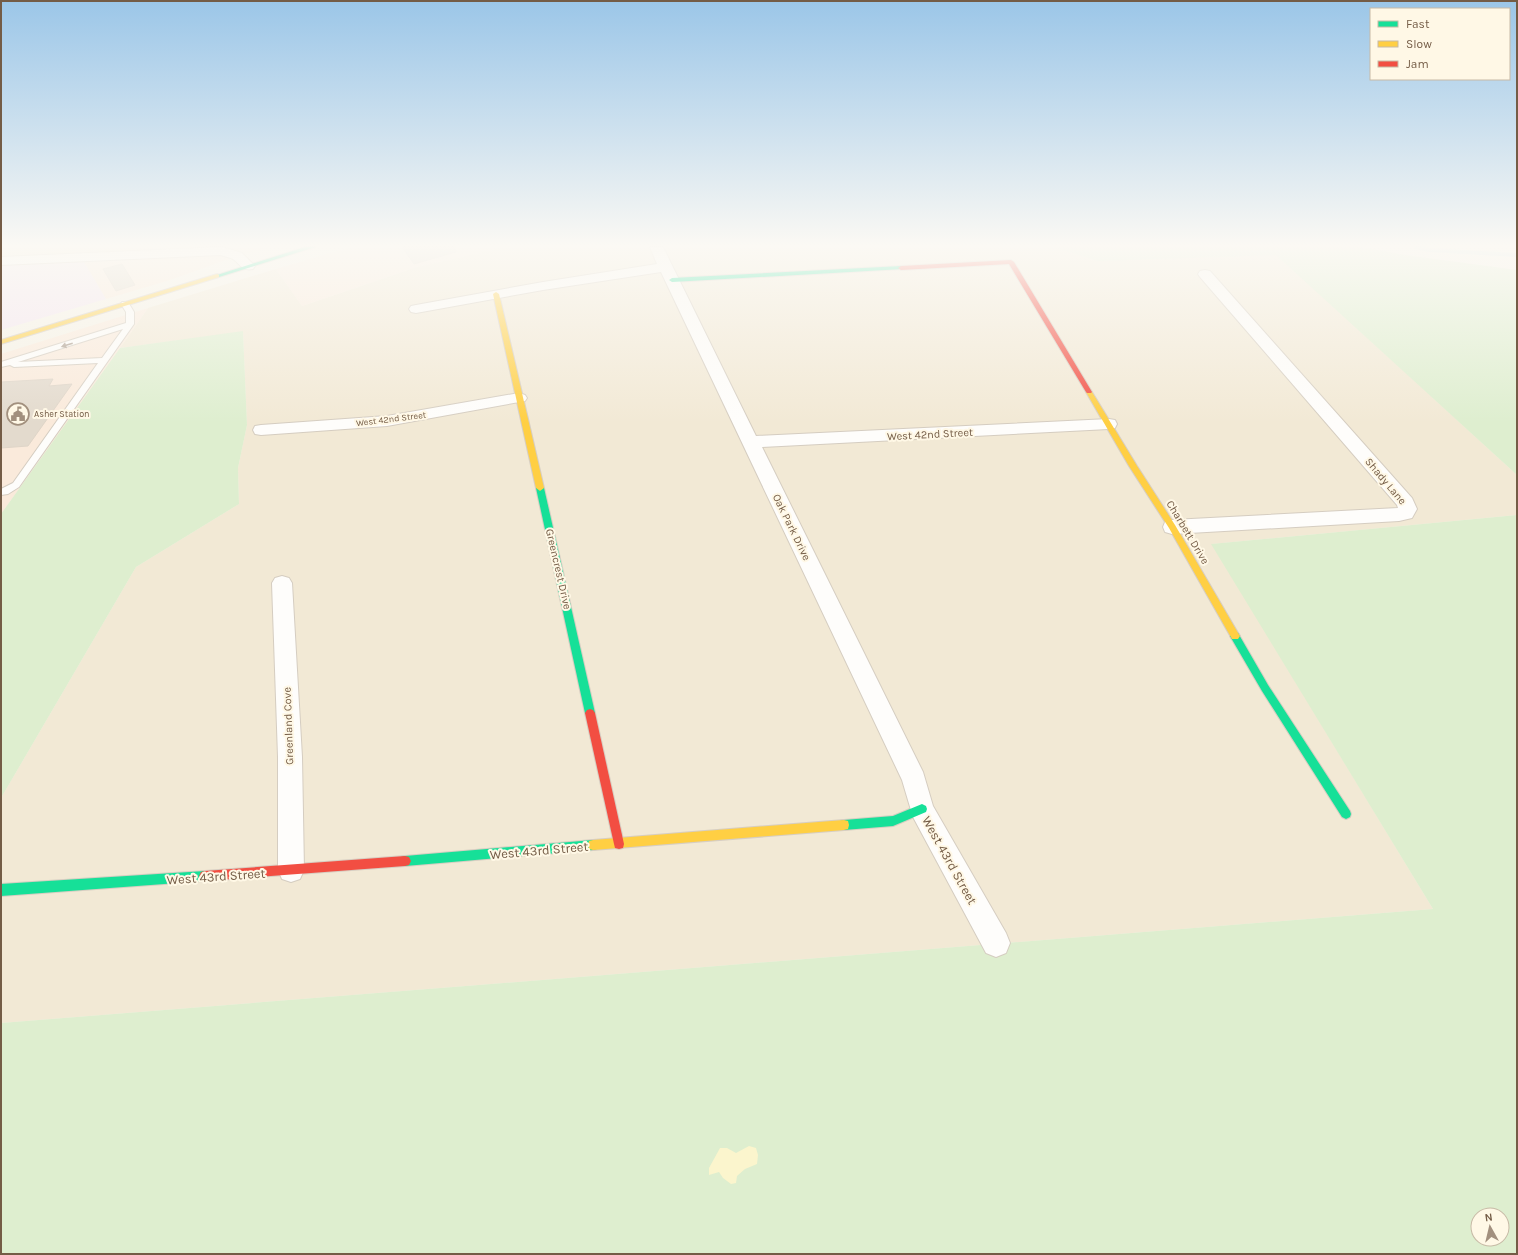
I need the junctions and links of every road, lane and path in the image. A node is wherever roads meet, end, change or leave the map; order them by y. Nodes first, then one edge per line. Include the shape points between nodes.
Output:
1 (120, 306) edge
2 (126, 306) edge
3 (434, 306) edge
4 (499, 306) edge
5 (684, 306) edge
6 (1037, 306) edge
7 (1233, 306) edge
8 (416, 309) dead end
9 (130, 324) junction
10 (1, 342) edge
11 (105, 360) junction
12 (1, 366) edge
13 (519, 398) junction
14 (1108, 424) junction
15 (261, 430) dead end
16 (751, 442) junction
17 (1, 492) edge
18 (1172, 527) junction
19 (282, 582) dead end
20 (922, 809) junction
21 (1346, 814) dead end
22 (619, 844) junction
23 (292, 870) junction
24 (1, 890) edge
25 (996, 943) dead end

1 - 10 street
2 - 9 lane via 130,312
3 - 8 street
4 - 13 street, Greencrest Drive
5 - 16 street, Oak Park Drive
6 - 14 street, Charbett Drive
7 - 18 street, Shady Lane via 1405,502 1408,510 1399,515
9 - 11 lane
9 -> 12 lane
11 - 12 lane
11 - 17 lane via 16,485
13 - 15 street, West 42nd Street via 387,421
13 - 22 street, Greencrest Drive
14 - 16 street, West 42nd Street
14 - 18 street, Charbett Drive
16 - 20 street, Oak Park Drive via 914,780
18 - 21 street, Charbett Drive via 1265,688
19 - 23 street, Greenland Cove
20 - 22 street, West 43rd Street via 893,821
20 - 25 street, West 43rd Street
22 - 23 street, West 43rd Street
23 - 24 street, West 43rd Street

